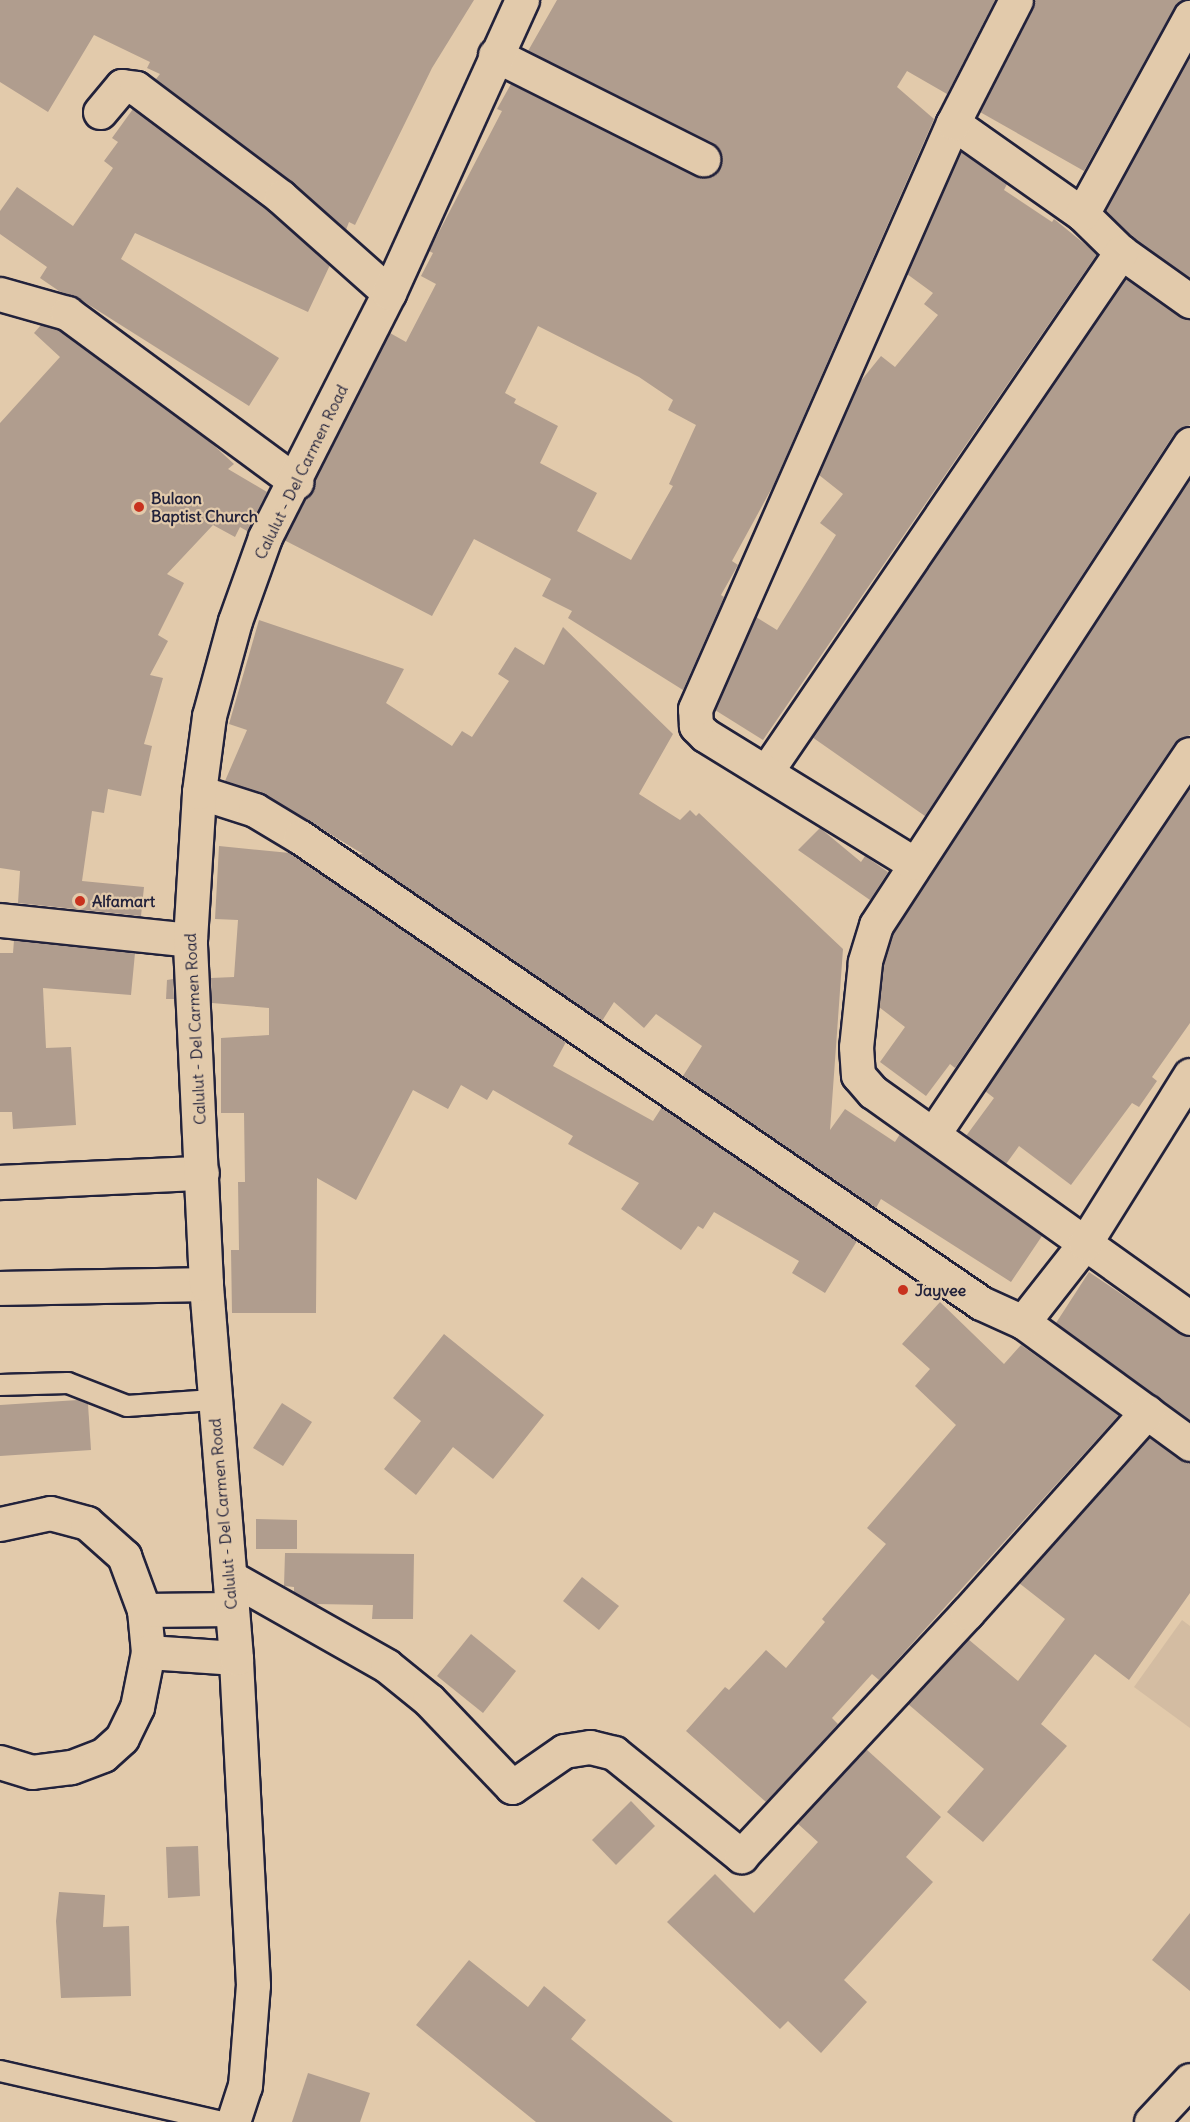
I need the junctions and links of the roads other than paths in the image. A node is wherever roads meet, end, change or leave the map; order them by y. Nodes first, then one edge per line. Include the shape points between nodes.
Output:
1 (522, 0) edge
2 (1016, 0) edge
3 (1190, 17) edge
4 (495, 55) junction
5 (100, 112) dead end
6 (953, 123) junction
7 (704, 159) dead end
8 (1082, 214) junction
9 (1121, 252) junction
10 (389, 293) junction
11 (0, 294) edge
12 (1190, 301) edge
13 (1190, 444) edge
14 (296, 482) junction
15 (1190, 754) edge
16 (766, 772) junction
17 (200, 792) junction
18 (913, 863) junction
19 (0, 920) edge
20 (190, 940) junction
21 (1190, 1075) edge
22 (934, 1133) junction
23 (202, 1173) junction
24 (0, 1182) edge
25 (1085, 1243) junction
26 (206, 1284) junction
27 (0, 1288) edge
28 (1190, 1318) edge
29 (1023, 1322) junction
30 (0, 1385) edge
31 (213, 1400) junction
32 (1147, 1412) junction
33 (1190, 1444) edge
34 (0, 1524) edge
35 (230, 1577) junction
36 (232, 1609) junction
37 (144, 1610) junction
38 (148, 1652) junction
39 (236, 1658) junction
40 (0, 1762) edge
41 (0, 2071) edge
42 (1190, 2080) edge
43 (223, 2122) edge
44 (233, 2122) edge
45 (1151, 2122) edge

1 - 4 street, Calulut - Del Carmen Road
2 - 6 street
3 - 8 street
4 - 7 street
4 - 10 street, Calulut - Del Carmen Road
5 - 10 street via 122,87 136,88 281,197
6 - 8 street
6 - 16 street via 695,709 696,726 705,735
8 - 9 street
9 - 12 street
9 - 16 street
10 - 14 street, Calulut - Del Carmen Road
11 - 14 street via 67,313
13 - 18 street
14 - 17 street, Calulut - Del Carmen Road via 265,537 235,621 209,716
15 - 22 street
16 - 18 street
17 - 20 street, Calulut - Del Carmen Road
17 - 29 street via 255,810 300,837 981,1303
18 - 22 street via 876,925 865,962 856,1047 858,1075 873,1092
19 - 20 street
20 - 23 street, Calulut - Del Carmen Road
21 - 25 street
22 - 25 street
23 - 24 street
23 - 26 street, Calulut - Del Carmen Road
25 - 28 street
25 - 29 street
26 - 27 street
26 - 31 street, Calulut - Del Carmen Road
29 - 32 street
30 - 31 lane via 69,1383 127,1406
31 - 35 street, Calulut - Del Carmen Road
32 - 33 street
32 - 35 street via 741,1856 614,1753 590,1747 564,1751 513,1787 429,1700 387,1666 332,1631
34 - 37 street via 50,1513 87,1523 124,1556
35 - 36 street, Calulut - Del Carmen Road
36 - 37 street
36 - 39 street, Calulut - Del Carmen Road
37 - 38 street
38 - 39 street
38 - 40 street via 137,1707 122,1738 104,1755 70,1767 32,1772
39 - 44 street, Calulut - Del Carmen Road via 253,1985 245,2086
41 - 43 lane
42 - 45 street

